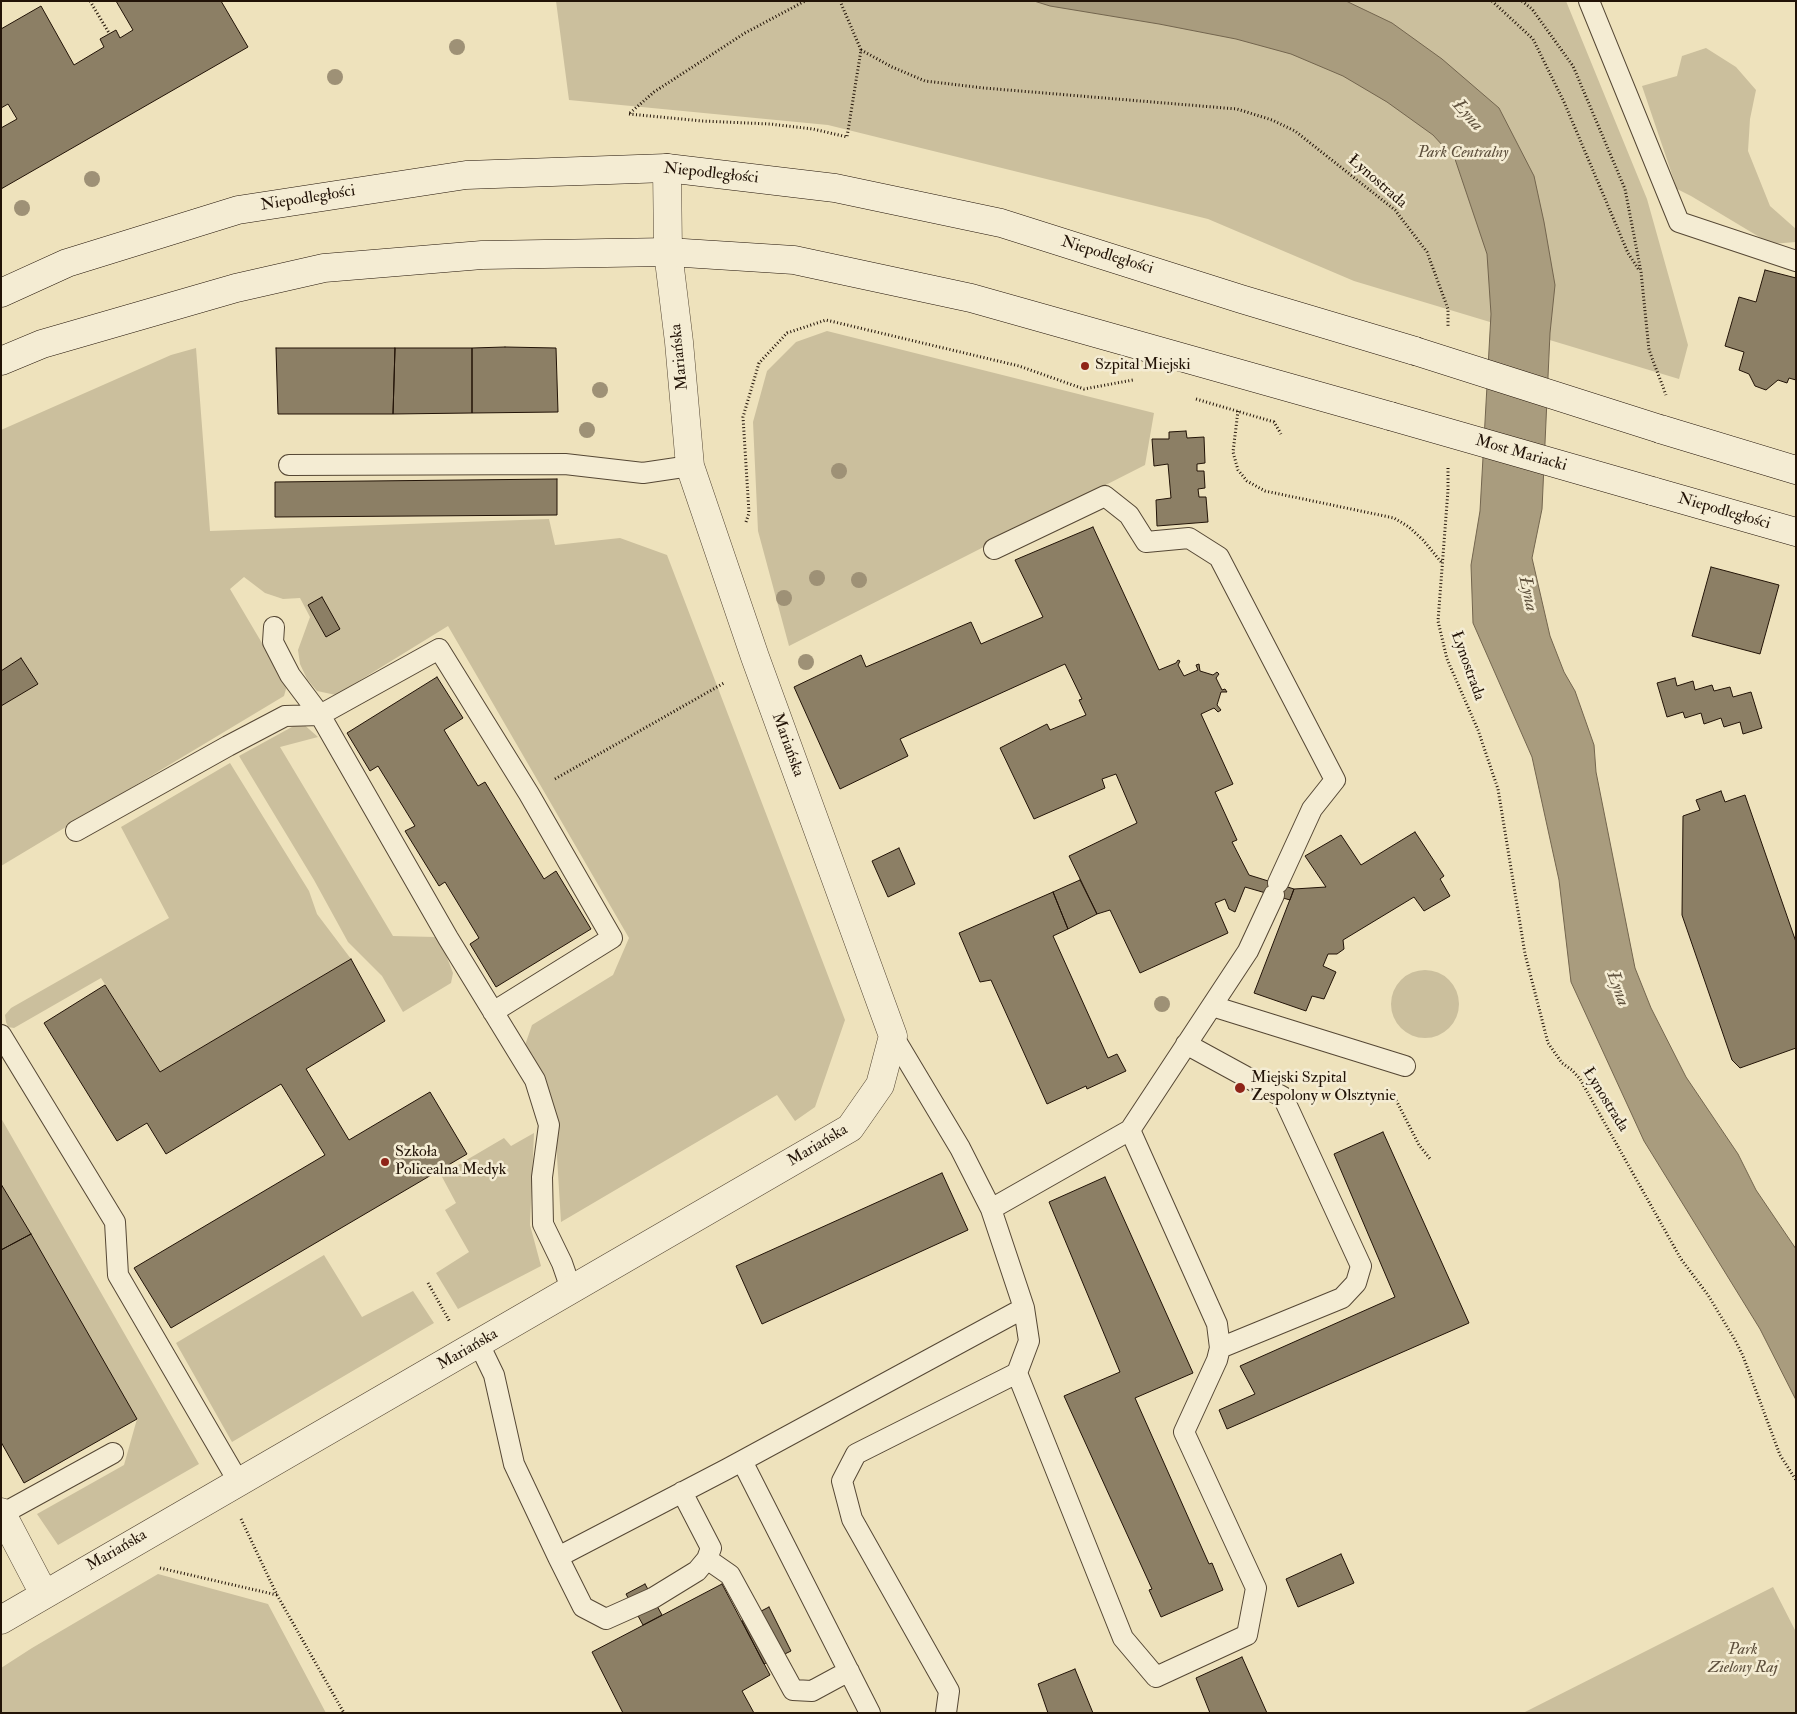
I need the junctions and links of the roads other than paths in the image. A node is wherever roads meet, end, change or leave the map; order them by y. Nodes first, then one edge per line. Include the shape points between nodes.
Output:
1 (1589, 1) edge
2 (667, 168) junction
3 (668, 252) junction
4 (1796, 261) edge
5 (1, 293) edge
6 (1, 361) edge
7 (289, 465) dead end
8 (690, 466) junction
9 (1796, 470) edge
10 (1652, 491) joint
11 (1796, 532) edge
12 (994, 550) dead end
13 (274, 627) dead end
14 (320, 715) junction
15 (76, 831) dead end
16 (1212, 1006) junction
17 (493, 1012) junction
18 (1, 1035) edge
19 (893, 1036) junction
20 (1186, 1044) junction
21 (1406, 1066) dead end
22 (1130, 1130) junction
23 (991, 1209) junction
24 (571, 1289) junction
25 (1024, 1308) junction
26 (479, 1344) junction
27 (1220, 1348) junction
28 (1017, 1373) junction
29 (113, 1453) dead end
30 (742, 1461) junction
31 (238, 1481) junction
32 (682, 1492) junction
33 (2, 1513) edge
34 (558, 1557) junction
35 (708, 1559) junction
36 (44, 1594) junction
37 (1, 1620) edge
38 (849, 1671) junction
39 (870, 1713) edge
40 (946, 1713) edge

1 - 4 lane via 1679,222
2 - 3 street, Mariańska
2 - 5 street, Niepodległości via 466,175 238,210 67,263
2 - 9 street, Niepodległości, bridge via 835,188 1001,223
3 - 6 street via 482,255 324,268 236,288 51,341
3 - 8 street, Mariańska
3 - 10 street, Most Mariacki, bridge via 794,260 971,298
7 - 8 lane via 565,464 643,473
8 - 19 street, Mariańska via 755,657
10 - 11 street, Niepodległości
12 - 16 lane via 1105,496 1129,515 1146,542 1189,538 1219,557 1335,780 1312,809 1248,951
13 - 14 lane via 273,642 290,675
14 - 15 lane via 285,716
14 - 17 lane
14 - 17 lane via 439,649 529,794 612,938
16 - 20 lane
16 - 21 lane
17 - 24 lane via 535,1080 549,1125 542,1177 543,1224
18 - 31 lane via 115,1222 118,1275
19 - 23 lane via 960,1148
19 - 24 street, Mariańska via 880,1085 850,1128
20 - 22 lane
20 - 27 lane via 1283,1098 1361,1266 1356,1283 1342,1298
22 - 23 lane
22 - 27 lane via 1217,1324
23 - 25 lane
24 - 26 street, Mariańska
25 - 28 lane via 1029,1341
25 - 30 lane
26 - 31 street, Mariańska
26 - 34 lane via 494,1375 514,1464
27 - 28 lane via 1184,1432 1256,1588 1247,1635 1156,1677 1123,1638
28 - 40 lane via 856,1454 842,1481 852,1519 949,1691
29 - 33 lane
30 - 32 lane
30 - 38 lane
31 - 36 street, Mariańska
32 - 34 lane
32 - 35 lane via 711,1548
33 - 36 street
34 - 35 lane via 583,1607 606,1619 653,1598 697,1571
35 - 38 lane via 730,1574 793,1690 812,1691
36 - 37 street, Mariańska
38 - 39 lane

